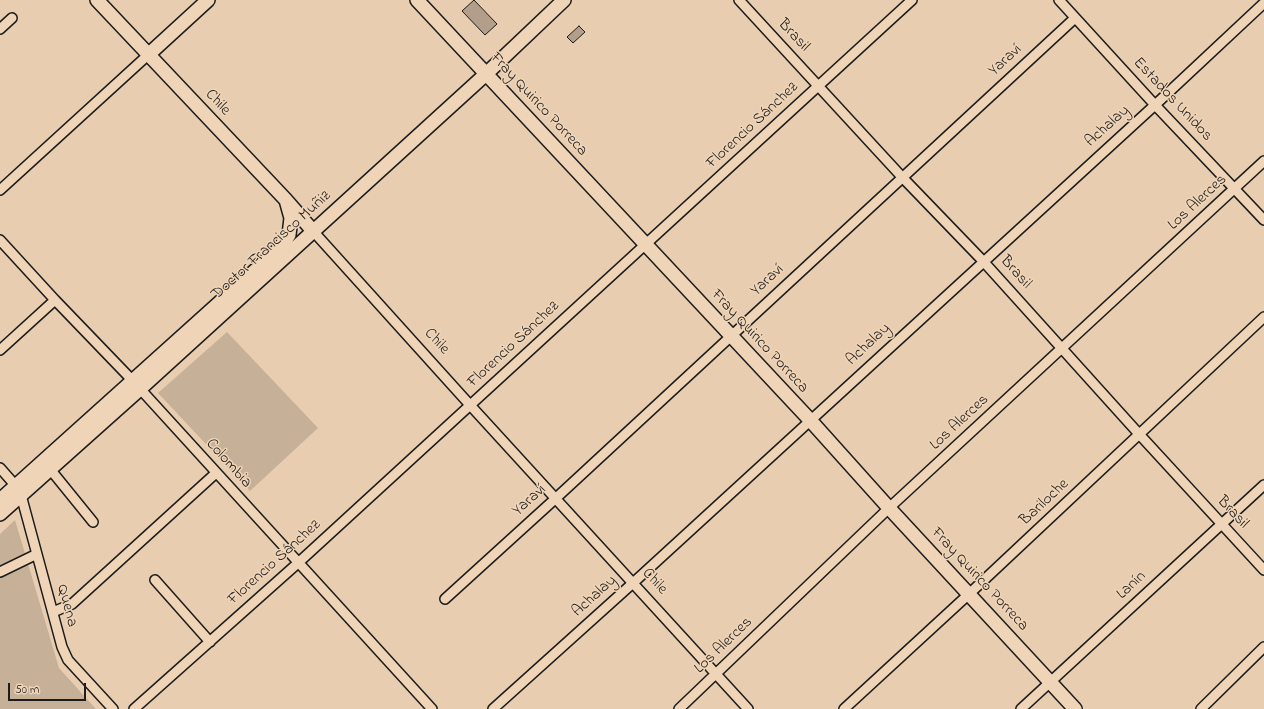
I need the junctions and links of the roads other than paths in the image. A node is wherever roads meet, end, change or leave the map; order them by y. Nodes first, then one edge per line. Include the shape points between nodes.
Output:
1 (97, 0) edge
2 (208, 0) edge
3 (417, 0) edge
4 (564, 0) edge
5 (739, 0) edge
6 (912, 0) edge
7 (1058, 0) edge
8 (1264, 3) edge
9 (12, 18) dead end
10 (1075, 18) junction
11 (0, 29) edge
12 (148, 55) junction
13 (486, 74) junction
14 (818, 86) junction
15 (1155, 105) junction
16 (1264, 162) edge
17 (902, 177) junction
18 (1235, 189) junction
19 (0, 190) edge
20 (286, 200) junction
21 (1264, 220) edge
22 (313, 231) junction
23 (0, 240) edge
24 (645, 245) junction
25 (983, 261) junction
26 (55, 300) junction
27 (1264, 317) edge
28 (730, 337) junction
29 (1063, 348) junction
30 (0, 350) edge
31 (136, 385) junction
32 (470, 405) junction
33 (810, 420) junction
34 (1139, 434) junction
35 (0, 468) edge
36 (50, 469) junction
37 (216, 473) junction
38 (1264, 485) edge
39 (18, 490) junction
40 (556, 499) junction
41 (0, 500) edge
42 (889, 508) junction
43 (0, 514) edge
44 (94, 522) dead end
45 (1222, 524) junction
46 (37, 554) junction
47 (298, 563) junction
48 (1264, 570) edge
49 (0, 572) edge
50 (154, 580) dead end
51 (633, 583) junction
52 (969, 594) junction
53 (445, 599) dead end
54 (53, 612) junction
55 (210, 642) junction
56 (1264, 647) edge
57 (716, 674) junction
58 (1050, 682) junction
59 (113, 709) edge
60 (134, 709) edge
61 (432, 709) edge
62 (493, 709) edge
63 (679, 709) edge
64 (748, 709) edge
65 (844, 709) edge
66 (1021, 709) edge
67 (1075, 709) edge
68 (1201, 709) edge

1 - 12 main road, Chile
2 - 12 main road
3 - 13 main road, Fray Quirico Porreca
4 - 13 main road, Doctor Francisco Muñiz
5 - 14 street, Brasil
6 - 14 street, Florencio Sánchez
7 - 10 street, Estados Unidos
8 - 15 street, Achalay
9 - 11 street
10 - 15 street, Estados Unidos
10 - 17 street, Yaraví
12 - 19 street
12 - 20 main road, Chile
13 - 22 main road, Doctor Francisco Muñiz
13 - 24 main road, Fray Quirico Porreca
14 - 17 street, Brasil
14 - 24 street, Florencio Sánchez
15 - 18 street, Estados Unidos
15 - 25 street, Achalay
16 - 18 street, Los Alerces
17 - 25 street, Brasil
17 - 28 street, Yaraví
18 - 21 street, Estados Unidos
18 - 29 street, Los Alerces
20 - 22 main road, Chile
20 - 31 main road, Doctor Francisco Muñiz via 291,218 289,235 278,249
22 - 31 main road, Doctor Francisco Muñiz
22 - 32 street, Chile
23 - 26 street, Colombia
24 - 28 main road, Fray Quirico Porreca
24 - 32 street, Florencio Sánchez
25 - 29 street, Brasil
25 - 33 street, Achalay
26 - 30 street
26 - 31 street, Colombia
27 - 34 street, Bariloche
28 - 33 main road, Fray Quirico Porreca
28 - 40 street, Yaraví
29 - 34 street, Brasil
29 - 42 street, Los Alerces
31 - 36 main road, Doctor Francisco Muñiz
31 - 37 street, Colombia
31 - 39 main road, Doctor Francisco Muñiz
32 - 40 street, Chile
32 - 47 street, Florencio Sánchez
33 - 42 main road, Fray Quirico Porreca
33 - 51 street, Achalay
34 - 45 street, Brasil
34 - 52 street, Bariloche
35 - 39 street
36 - 39 main road, Doctor Francisco Muñiz
36 - 44 street
37 - 47 street, Colombia
37 - 54 street via 72,604
38 - 45 street, Lanín
39 - 41 main road, Doctor Francisco Muñiz
39 - 43 main road, Doctor Francisco Muñiz
39 - 46 street, Quena
40 - 51 street, Chile
40 - 53 street, Yaraví
42 - 52 main road, Fray Quirico Porreca
42 - 57 street, Los Alerces
45 - 48 street, Brasil
45 - 58 street, Lanín
46 - 49 street
46 - 54 street, Quena
47 - 55 street, Florencio Sánchez
47 - 61 street, Colombia
50 - 55 street
51 - 57 street, Chile
51 - 62 street, Achalay
52 - 58 main road, Fray Quirico Porreca
52 - 65 street, Bariloche
54 - 59 street, Quena via 68,660
55 - 60 street, Florencio Sánchez
56 - 68 street
57 - 63 street, Los Alerces
57 - 64 street, Chile
58 - 66 street, Lanín
58 - 67 main road, Fray Quirico Porreca

